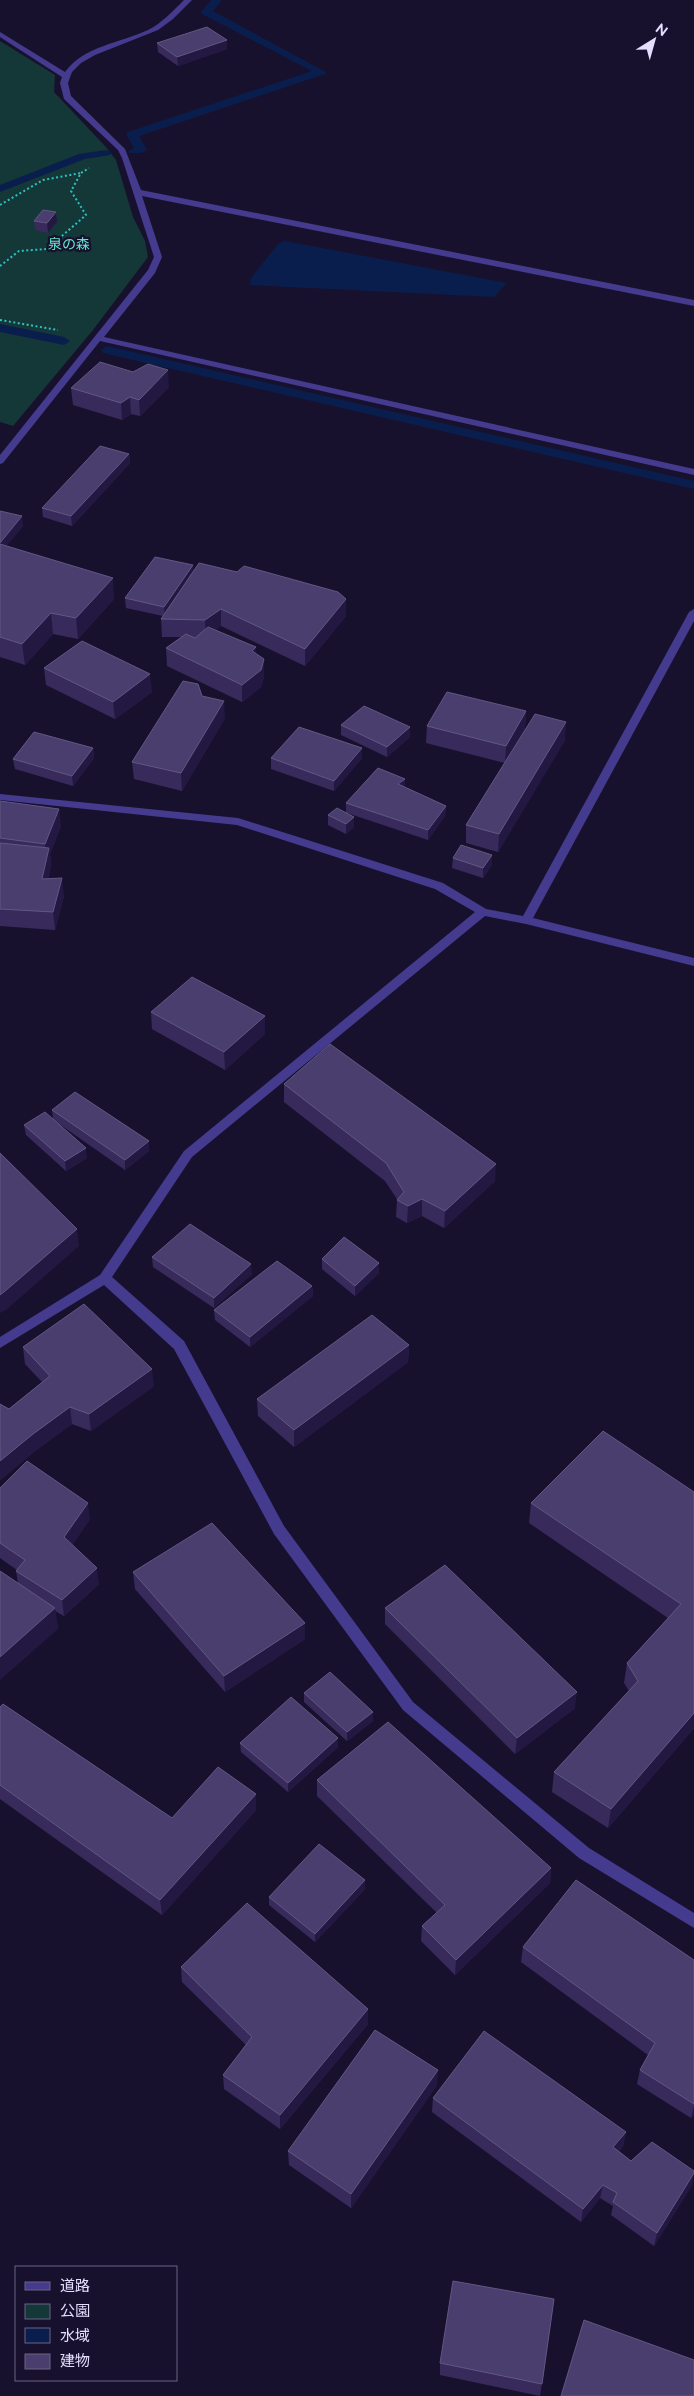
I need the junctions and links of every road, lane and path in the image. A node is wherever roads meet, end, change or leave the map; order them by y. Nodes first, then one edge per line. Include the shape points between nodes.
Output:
1 (188, 0) edge
2 (0, 34) edge
3 (66, 76) junction
4 (121, 149) junction
5 (81, 173) junction
6 (137, 192) junction
7 (0, 205) edge
8 (0, 266) edge
9 (694, 303) edge
10 (0, 320) edge
11 (97, 338) junction
12 (0, 462) edge
13 (694, 472) edge
14 (694, 612) edge
15 (0, 797) edge
16 (483, 912) junction
17 (526, 920) junction
18 (694, 962) edge
19 (105, 1278) junction
20 (0, 1343) edge
21 (694, 1921) edge

1 - 3 street via 163,24 142,36 82,58
2 - 3 street
3 - 4 street via 66,97
4 - 5 path
4 - 6 street
5 - 7 path via 43,180
5 - 8 path via 71,191 86,215 47,249 19,251
6 - 9 street
6 - 11 street via 158,257 152,271
10 - 11 path
11 - 12 street
11 - 13 street
14 - 17 street
15 - 16 street via 238,822 439,886
16 - 17 street
16 - 19 street via 188,1154
17 - 18 street
19 - 20 street
19 - 21 street via 179,1345 280,1530 408,1706 584,1853

